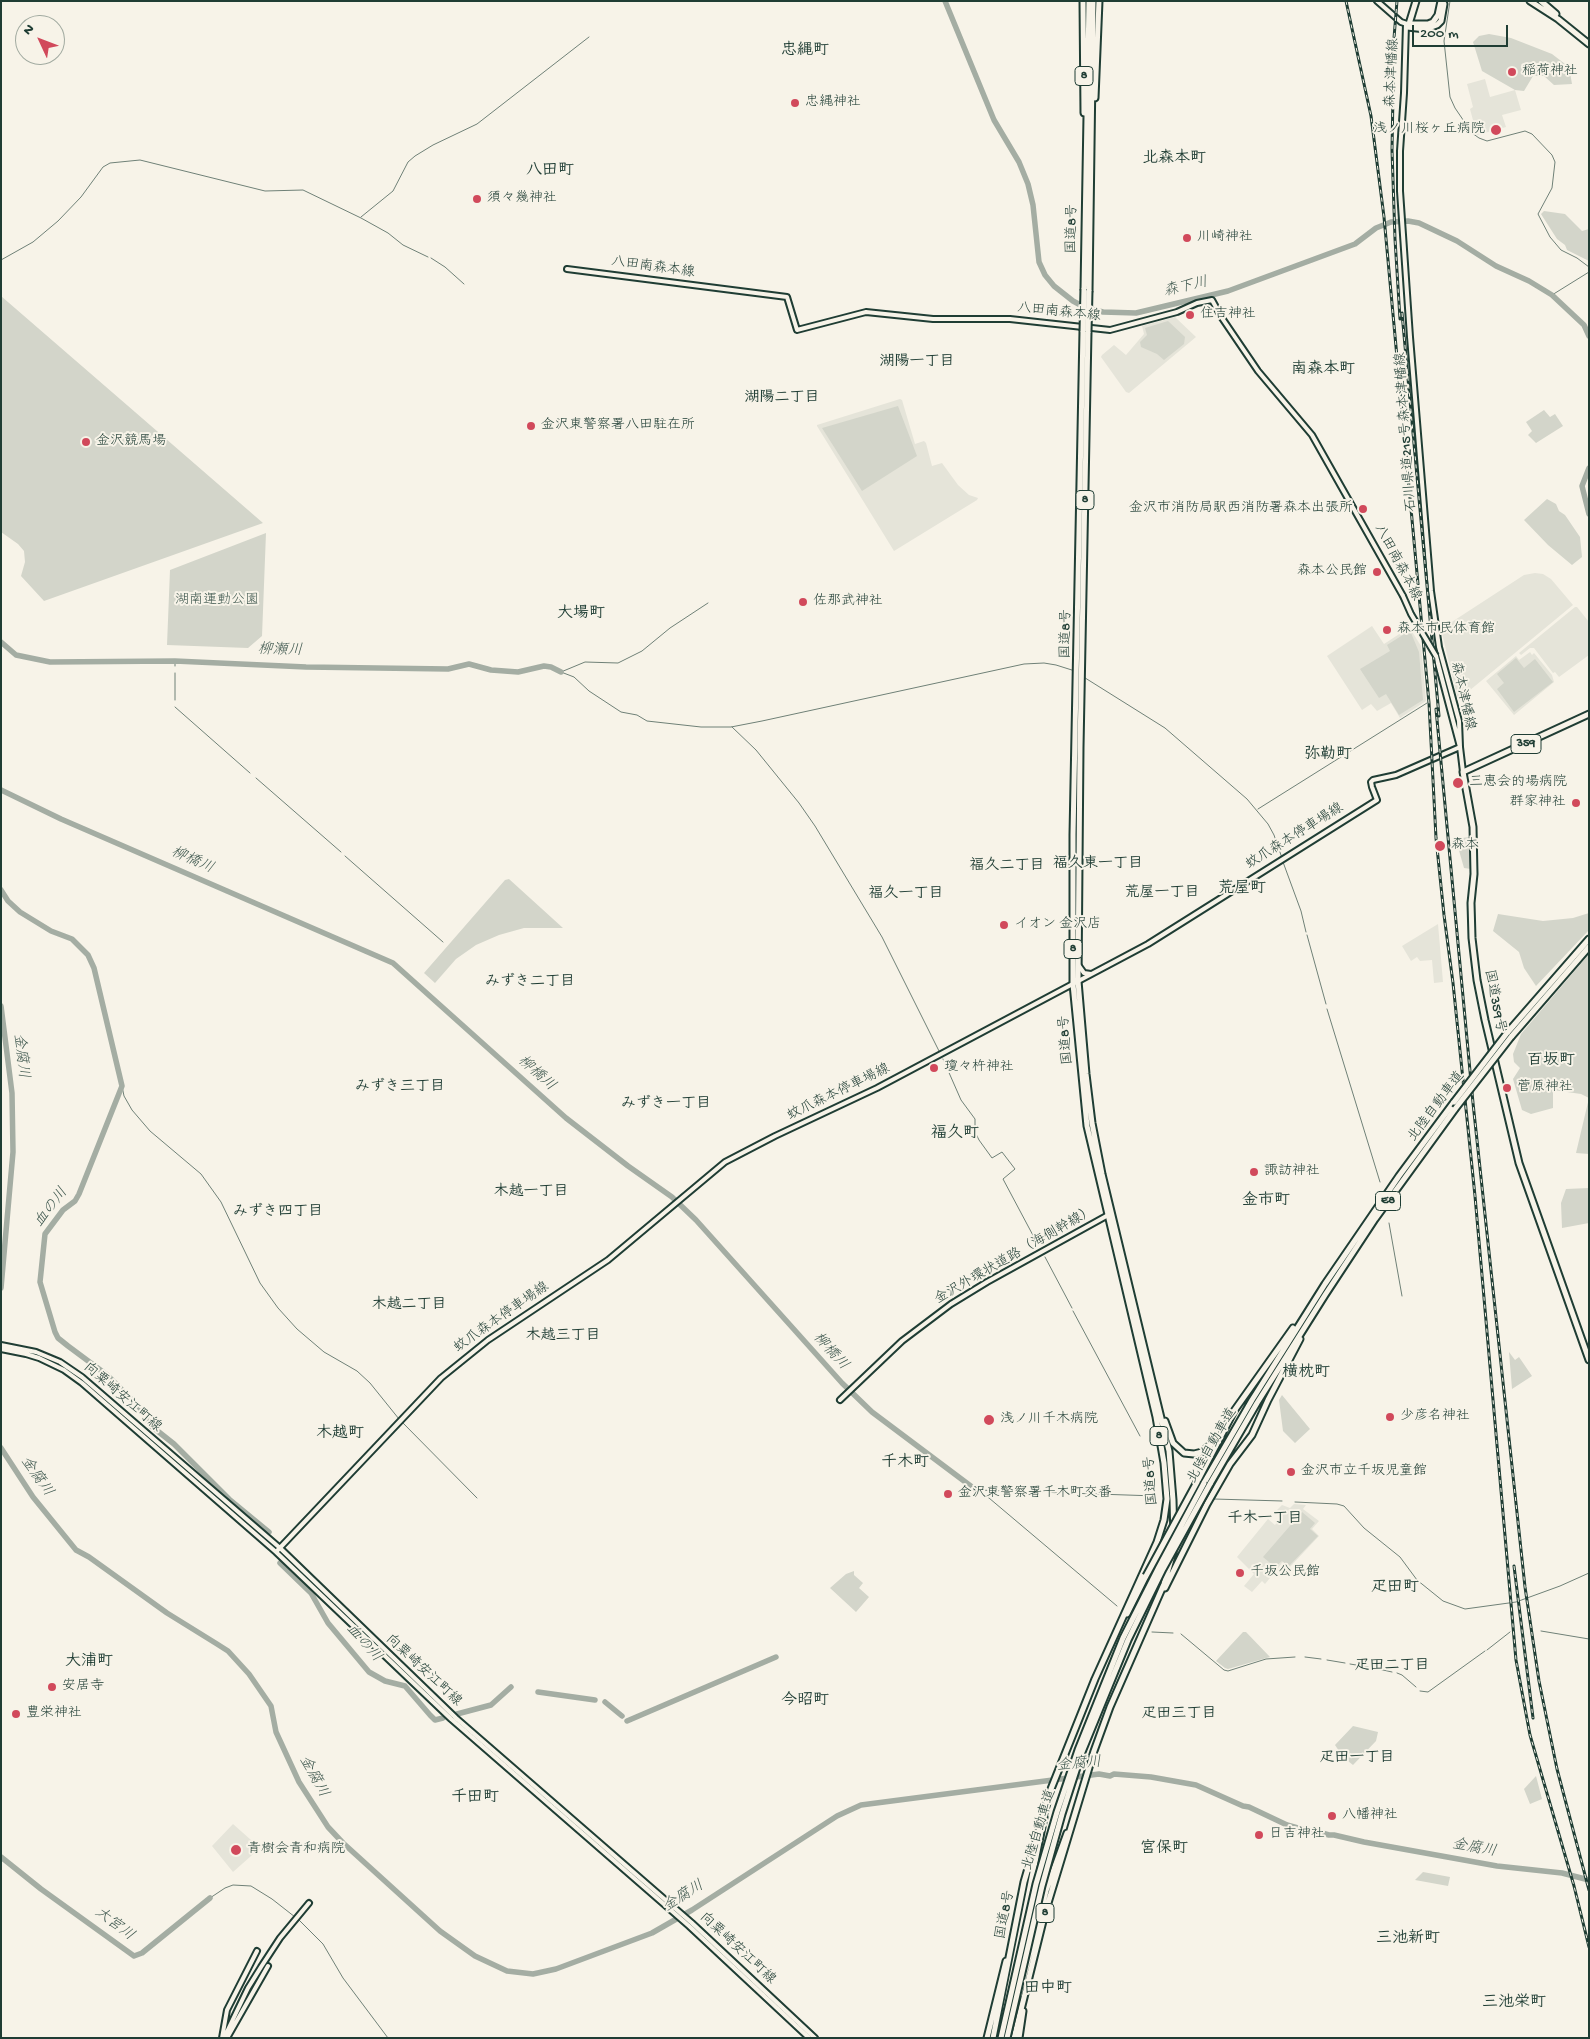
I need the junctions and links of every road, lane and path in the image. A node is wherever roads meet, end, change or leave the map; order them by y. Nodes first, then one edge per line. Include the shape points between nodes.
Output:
1 (1083, 1) edge
2 (1089, 1) edge
3 (1094, 1) edge
4 (1099, 1) edge
5 (1377, 1) edge
6 (1414, 1) edge
7 (1442, 1) edge
8 (1524, 1) edge
9 (1530, 1) edge
10 (1539, 1) edge
11 (1407, 25) junction
12 (1578, 35) junction
13 (1589, 42) edge
14 (1091, 130) junction
15 (1086, 151) junction
16 (1404, 241) joint
17 (567, 269) dead end
18 (1086, 290) junction
19 (1435, 620) joint
20 (1079, 680) junction
21 (1589, 714) edge
22 (1460, 747) junction
23 (1463, 772) junction
24 (1589, 939) edge
25 (1589, 947) edge
26 (1078, 964) junction
27 (1092, 974) junction
28 (1076, 983) junction
29 (1509, 1035) junction
30 (1109, 1214) junction
31 (1342, 1259) junction
32 (1325, 1295) junction
33 (1, 1345) edge
34 (1, 1349) edge
35 (15, 1349) junction
36 (1589, 1360) edge
37 (840, 1400) dead end
38 (1158, 1402) junction
39 (1222, 1433) junction
40 (1207, 1484) junction
41 (278, 1550) junction
42 (1150, 1617) junction
43 (1108, 1650) junction
44 (1083, 1792) junction
45 (1046, 1806) junction
46 (309, 1903) dead end
47 (691, 1924) junction
48 (1015, 1929) junction
49 (257, 1951) dead end
50 (268, 1966) dead end
51 (1024, 1998) junction
52 (225, 2038) edge
53 (809, 2038) edge
54 (815, 2038) edge
55 (988, 2038) edge
56 (993, 2038) edge
57 (1001, 2038) edge
58 (1008, 2038) edge
59 (1014, 2038) edge
60 (1019, 2038) edge

1 - 15 highway, 8
2 - 15 highway, 国道8号 / 8
3 - 14 highway, 国道8号 / 8
4 - 14 highway, 8 via 1096,90
5 - 11 main road, 森本津幡線
6 - 11 highway
7 - 11 highway via 1442,17 1437,25 1426,29
8 - 12 highway
9 - 12 highway
10 - 13 highway
11 - 16 main road, 森本津幡線 via 1400,151
12 - 13 highway
14 - 18 highway, 国道8号 / 8
15 - 18 highway, 国道8号 / 8
16 - 19 main road, 石川県道215号森本津幡線
17 - 22 main road, 八田南森本線, bridge via 787,297 797,330 866,312 933,319 998,318 1110,330 1212,300 1258,371 1312,435 1403,596 1436,656
18 - 20 highway, 国道8号 / 8, bridge
19 - 22 main road, 森本津幡線 via 1439,647 1460,721
20 - 26 highway, 国道8号 / 8
20 - 28 highway, 国道8号 / 8 via 1073,834
21 - 23 highway, 359
22 - 23 main road, 八田南森本線
22 - 27 main road, 蚊爪森本停車場線 via 1396,775 1373,780 1377,800 1154,941
23 - 36 highway, 国道359号 via 1473,827 1472,938 1485,1020 1519,1163
24 - 29 highway, 北陸自動車道 / E8
25 - 29 highway, 北陸自動車道 / E8
26 - 27 main road via 1084,973
26 - 28 highway, 国道8号 / 8
27 - 28 main road, 蚊爪森本停車場線
28 - 30 highway, 国道8号 / 8 via 1087,1126
28 - 41 main road, 蚊爪森本停車場線 via 877,1088 741,1153 711,1172 608,1260 460,1362 426,1392
29 - 31 highway, 北陸自動車道 / E8, bridge via 1454,1102
29 - 32 highway, 北陸自動車道 / E8, bridge via 1404,1179
30 - 37 main road, 金沢外環状道路（海側幹線） via 951,1304 902,1341
30 - 38 highway, 国道8号 / 8
30 - 43 highway, 国道8号 / 8 via 1156,1418 1167,1500 1157,1542
31 - 39 highway
31 - 40 highway, 北陸自動車道 / E8 via 1266,1378
32 - 40 highway, 北陸自動車道 / E8
32 - 42 highway via 1252,1435 1217,1485
33 - 35 main road, 向粟崎安江町線
34 - 35 main road, 向粟崎安江町線
35 - 41 main road, 向粟崎安江町線 via 36,1352 60,1362 82,1377
38 - 39 highway via 1173,1443 1184,1453 1206,1451
38 - 42 highway, 国道8号 / 8 via 1169,1451 1174,1536 1169,1570
39 - 43 highway, bridge
40 - 57 highway, 北陸自動車道 / E8, bridge via 1162,1560 1127,1631 1078,1750 1036,1884
40 - 58 highway, 北陸自動車道 / E8, bridge via 1146,1603 1085,1745 1032,1923
41 - 47 main road, 向粟崎安江町線 via 456,1718
42 - 44 highway, 国道8号 / 8 via 1110,1707
43 - 45 highway, 国道8号 / 8
44 - 51 highway, 国道8号 / 8
44 - 58 highway, bridge via 1044,1901
45 - 48 highway, 国道8号 / 8 via 1027,1869
45 - 57 highway, bridge
46 - 52 main road via 280,1938 248,1988
47 - 53 main road, 向粟崎安江町線
47 - 54 main road, 向粟崎安江町線
48 - 55 highway
48 - 56 highway, 国道8号 / 8
49 - 52 main road via 227,2010
50 - 52 main road
51 - 59 highway, 国道8号 / 8
51 - 60 highway

